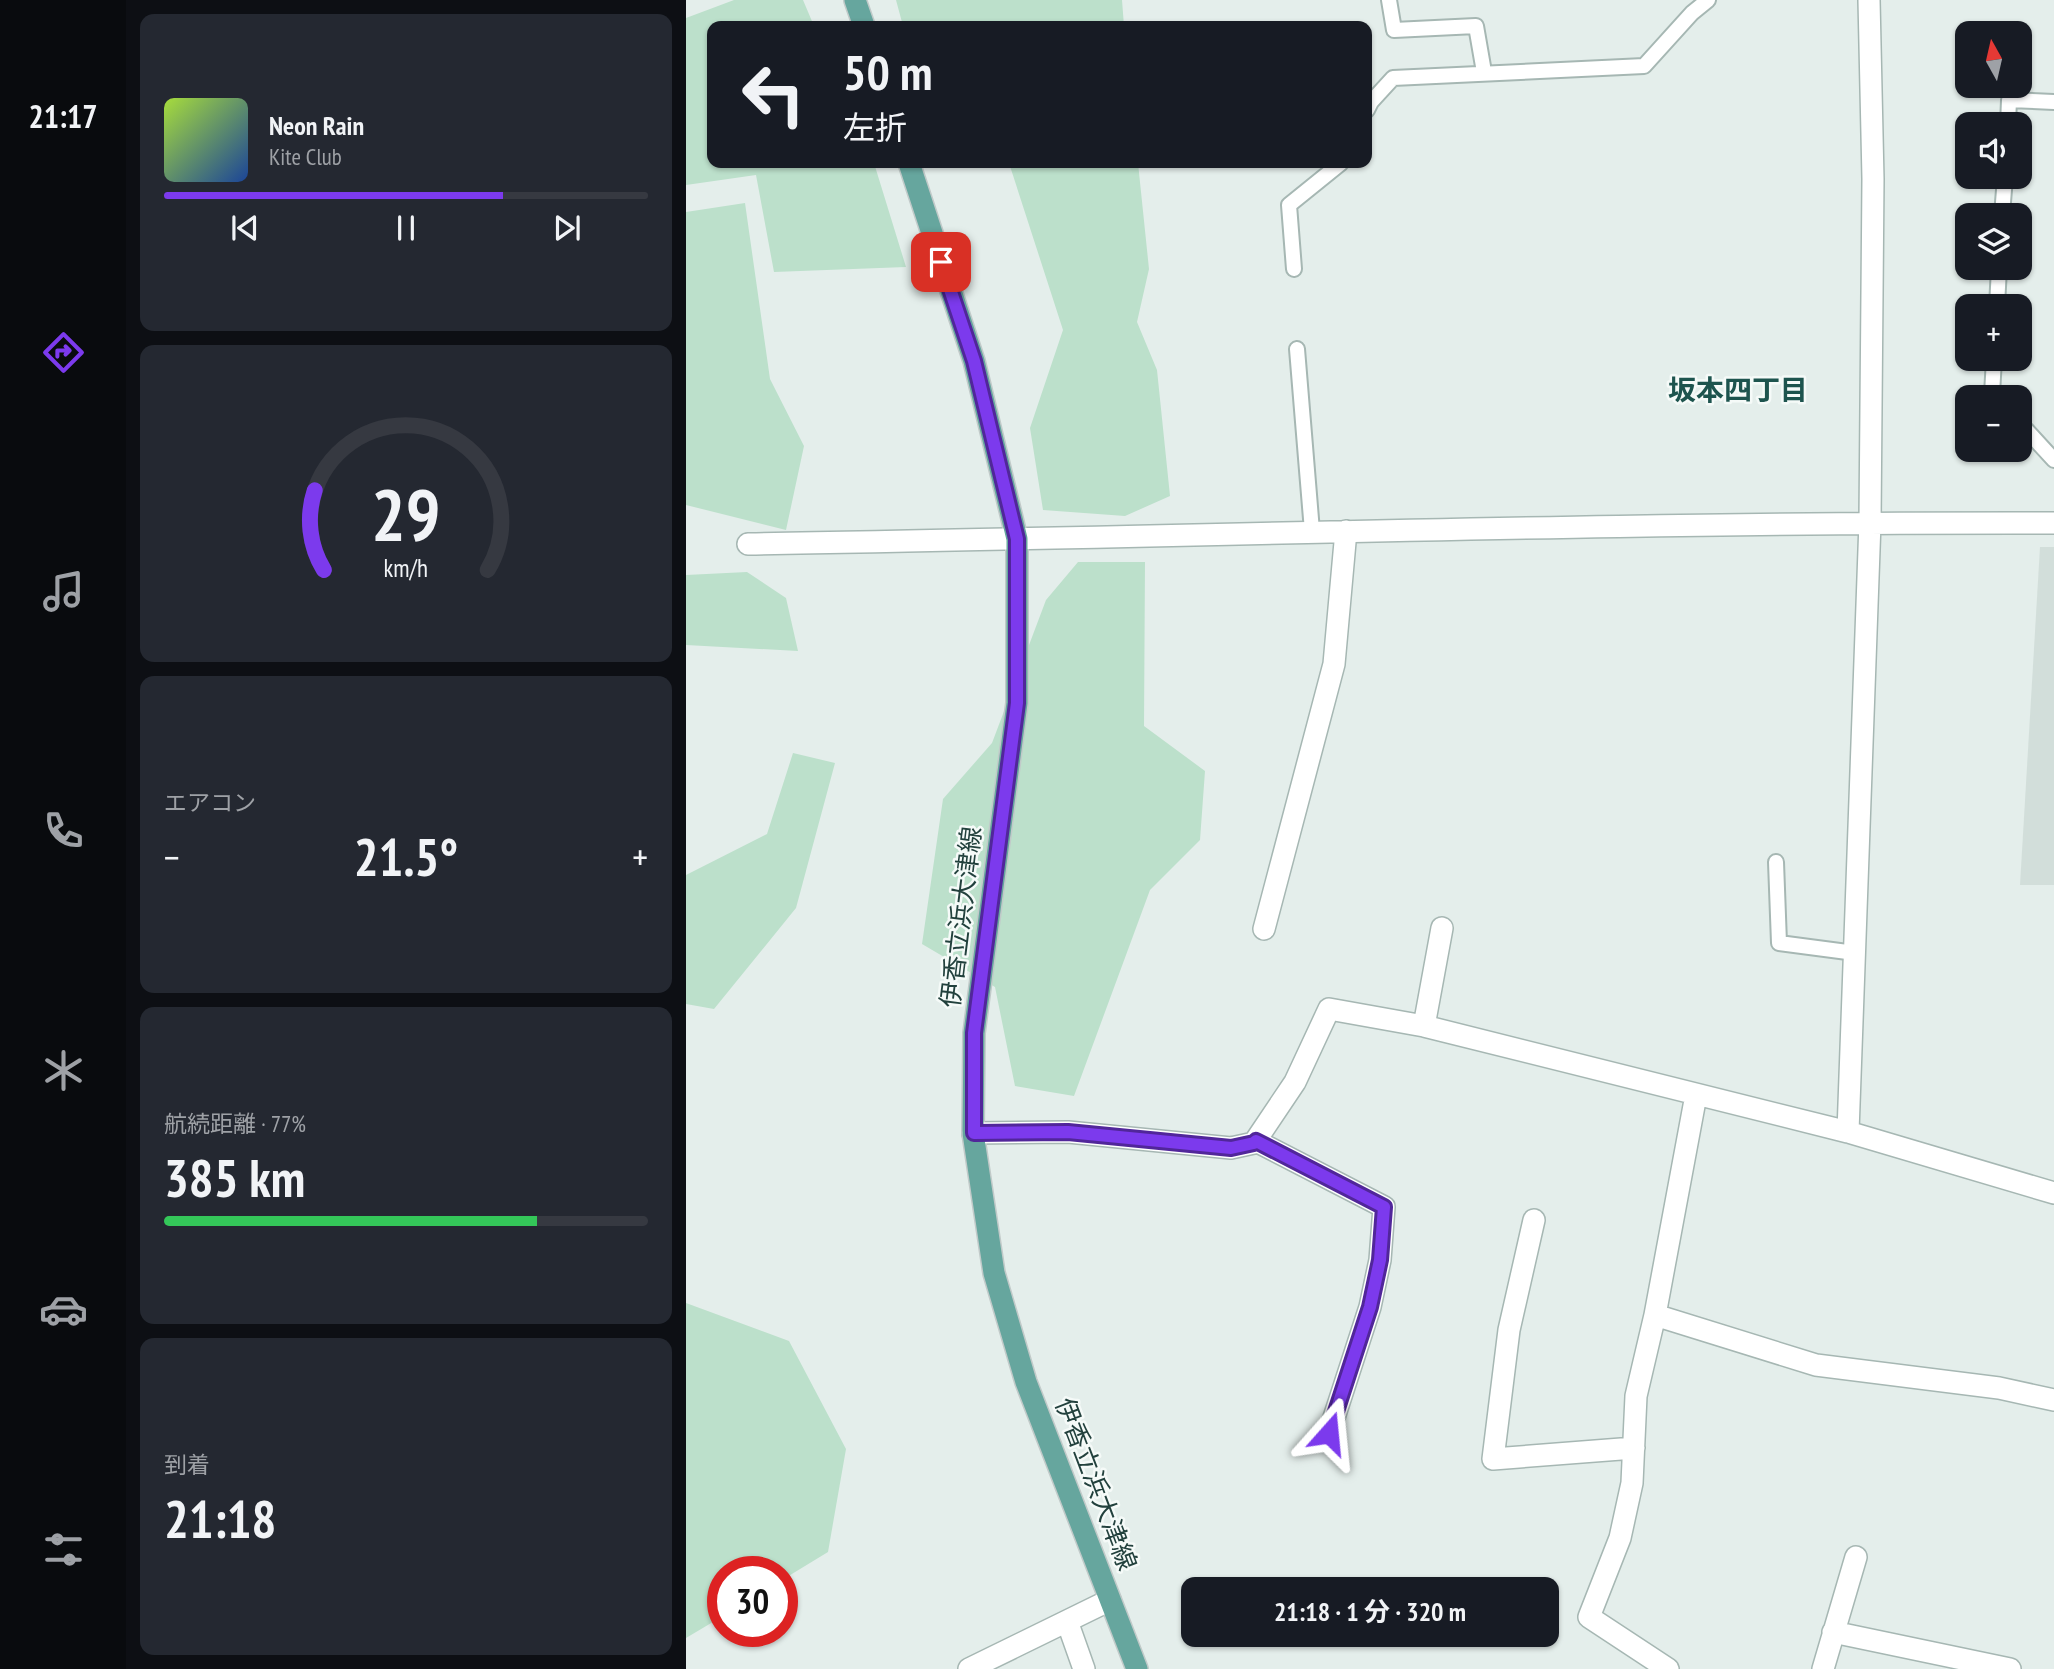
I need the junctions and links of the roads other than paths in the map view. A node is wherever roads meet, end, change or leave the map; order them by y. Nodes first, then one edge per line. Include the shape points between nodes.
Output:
1 (855, 0) edge
2 (1389, 0) edge
3 (1708, 0) edge
4 (1869, 0) edge
5 (862, 21) edge
6 (1484, 72) junction
7 (1372, 101) edge
8 (2054, 102) edge
9 (2008, 112) edge
10 (911, 168) edge
11 (1335, 168) edge
12 (1294, 269) dead end
13 (1297, 349) dead end
14 (2032, 436) edge
15 (2054, 460) edge
16 (1870, 522) junction
17 (2054, 523) edge
18 (1312, 531) junction
19 (1346, 531) junction
20 (1017, 539) junction
21 (748, 544) dead end
22 (1776, 862) dead end
23 (1442, 928) dead end
24 (1264, 929) dead end
25 (1855, 953) junction
26 (1424, 1026) junction
27 (1696, 1095) junction
28 (1849, 1132) junction
29 (974, 1133) junction
30 (1256, 1141) junction
31 (2054, 1192) edge
32 (1534, 1220) dead end
33 (1656, 1315) junction
34 (2054, 1400) edge
35 (1329, 1433) dead end
36 (1634, 1448) junction
37 (1856, 1557) dead end
38 (1110, 1600) junction
39 (1067, 1621) junction
40 (1833, 1632) junction
41 (969, 1669) edge
42 (1084, 1669) edge
43 (1137, 1669) edge
44 (1668, 1669) edge
45 (1823, 1669) edge
46 (2010, 1669) edge

1 - 5 main road
2 - 6 lane via 1394,30 1476,26
3 - 6 lane via 1644,66
4 - 16 street via 1873,179
6 - 7 lane via 1394,78
8 - 9 lane via 2009,100
10 - 20 main road, 伊香立浜大津線 via 974,361
11 - 12 lane via 1289,205
13 - 18 lane
14 - 15 lane
16 - 17 street
16 - 19 street
16 - 25 street
18 - 19 street
18 - 20 street
19 - 24 street via 1335,664
20 - 21 street
20 - 29 main road, 伊香立浜大津線 via 1017,703 974,1033
22 - 25 lane via 1779,943
23 - 26 street
25 - 28 street
26 - 27 street
26 - 30 street via 1329,1009 1296,1083
27 - 28 street
27 - 33 street
28 - 31 street
29 - 30 street via 1068,1132 1231,1148
29 - 38 main road, 伊香立浜大津線 via 994,1273 1026,1382
30 - 35 street via 1384,1207 1370,1307
32 - 36 street via 1509,1330 1493,1459
33 - 34 street via 1816,1365 1999,1388
33 - 36 street via 1636,1396
36 - 44 street via 1620,1538 1588,1617
37 - 40 street
38 - 39 street
38 - 43 main road, 伊香立浜大津線
39 - 41 street
39 - 42 street
40 - 45 street
40 - 46 street

